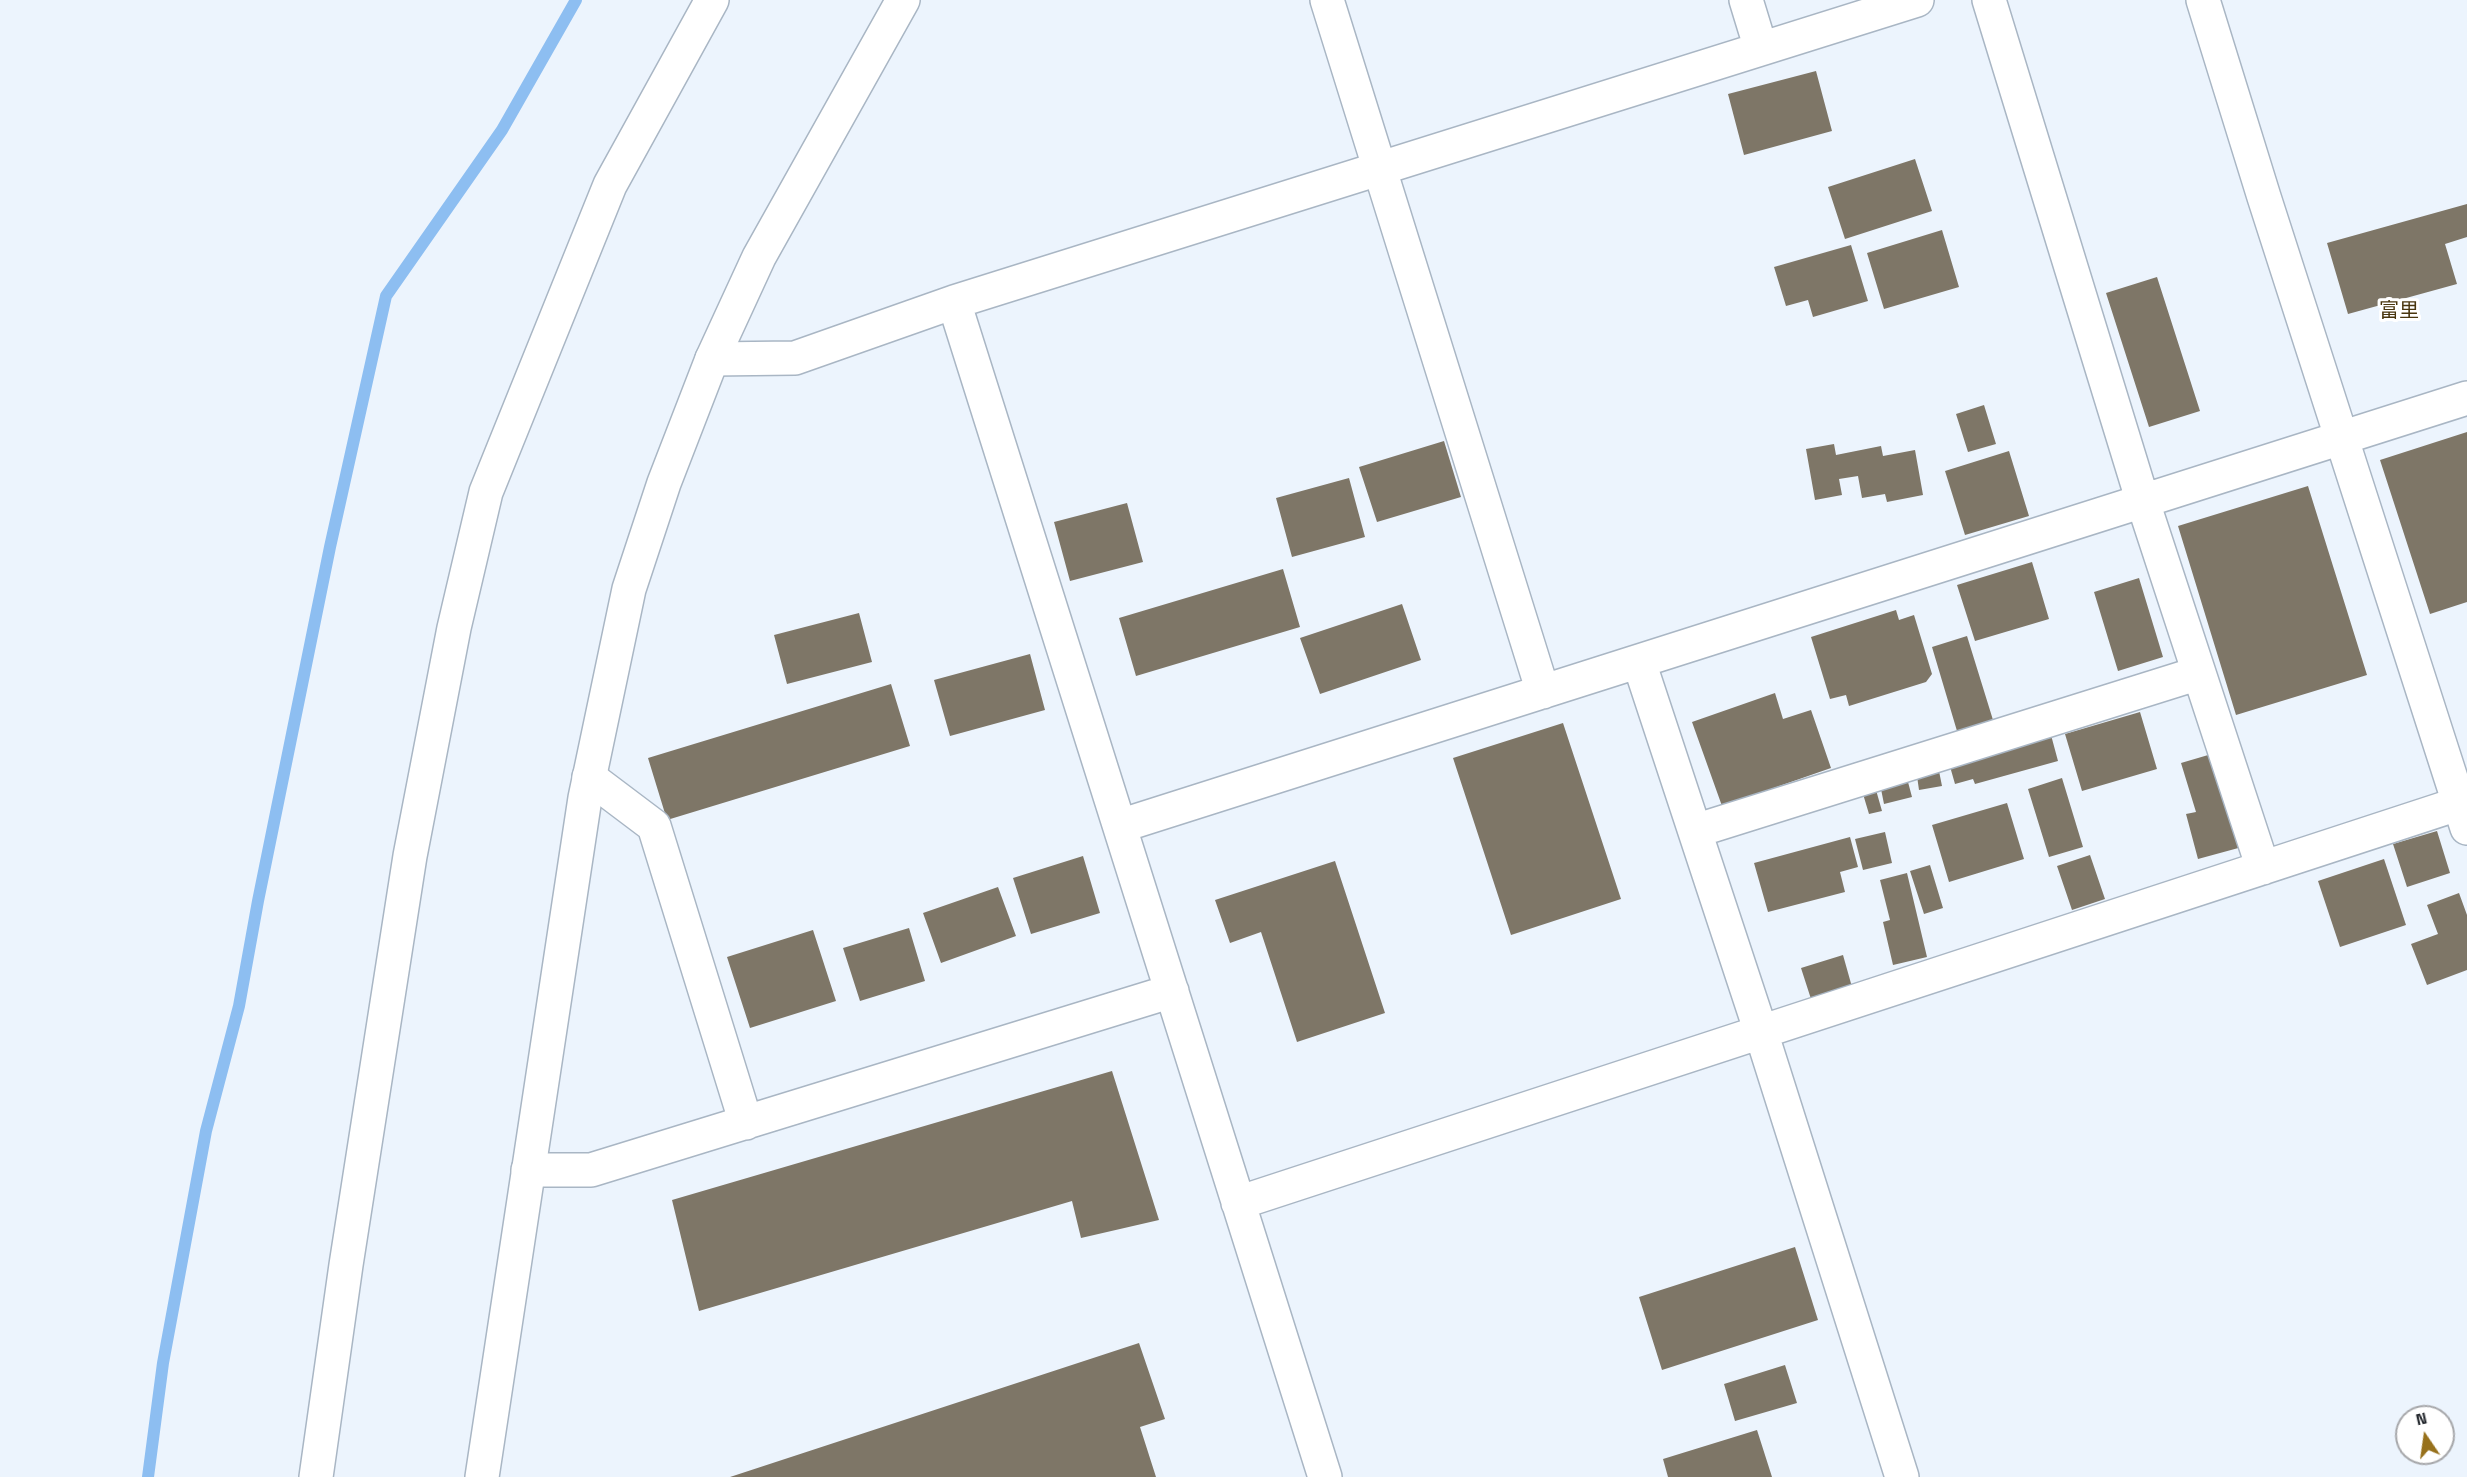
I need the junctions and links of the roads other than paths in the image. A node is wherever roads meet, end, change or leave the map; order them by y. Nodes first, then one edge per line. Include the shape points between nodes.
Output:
1 (712, 0) edge
2 (903, 0) edge
3 (1326, 0) edge
4 (1746, 0) edge
5 (1917, 0) edge
6 (1989, 0) edge
7 (2203, 0) edge
8 (1761, 49) junction
9 (1380, 168) junction
10 (954, 302) junction
11 (712, 359) junction
12 (2467, 398) edge
13 (2343, 439) junction
14 (2143, 502) junction
15 (1639, 662) junction
16 (2199, 673) junction
17 (1543, 693) junction
18 (589, 777) junction
19 (2464, 811) edge
20 (1120, 826) junction
21 (1695, 831) junction
22 (2263, 868) junction
23 (1172, 992) junction
24 (1761, 1032) junction
25 (746, 1123) junction
26 (528, 1170) junction
27 (1238, 1203) junction
28 (316, 1477) edge
29 (482, 1477) edge
30 (1325, 1477) edge
31 (1902, 1477) edge

1 - 28 street via 610,185 486,492 454,628 410,856
2 - 11 street via 759,257
3 - 9 street
4 - 8 street
5 - 8 street
6 - 14 street
7 - 13 street
8 - 9 street
9 - 10 street
9 - 17 street
10 - 11 street via 795,358
10 - 20 street
11 - 18 street via 664,483 630,589
12 - 13 street
13 - 14 street
13 - 19 street
14 - 15 street
14 - 16 street
15 - 17 street
15 - 21 street
16 - 21 street
16 - 22 street
17 - 20 street
18 - 25 street via 654,826
18 - 26 street
19 - 22 street
20 - 23 street
21 - 24 street
22 - 24 street
23 - 25 street
23 - 27 street
24 - 27 street
24 - 31 street
25 - 26 street via 591,1170
26 - 29 street
27 - 30 street

